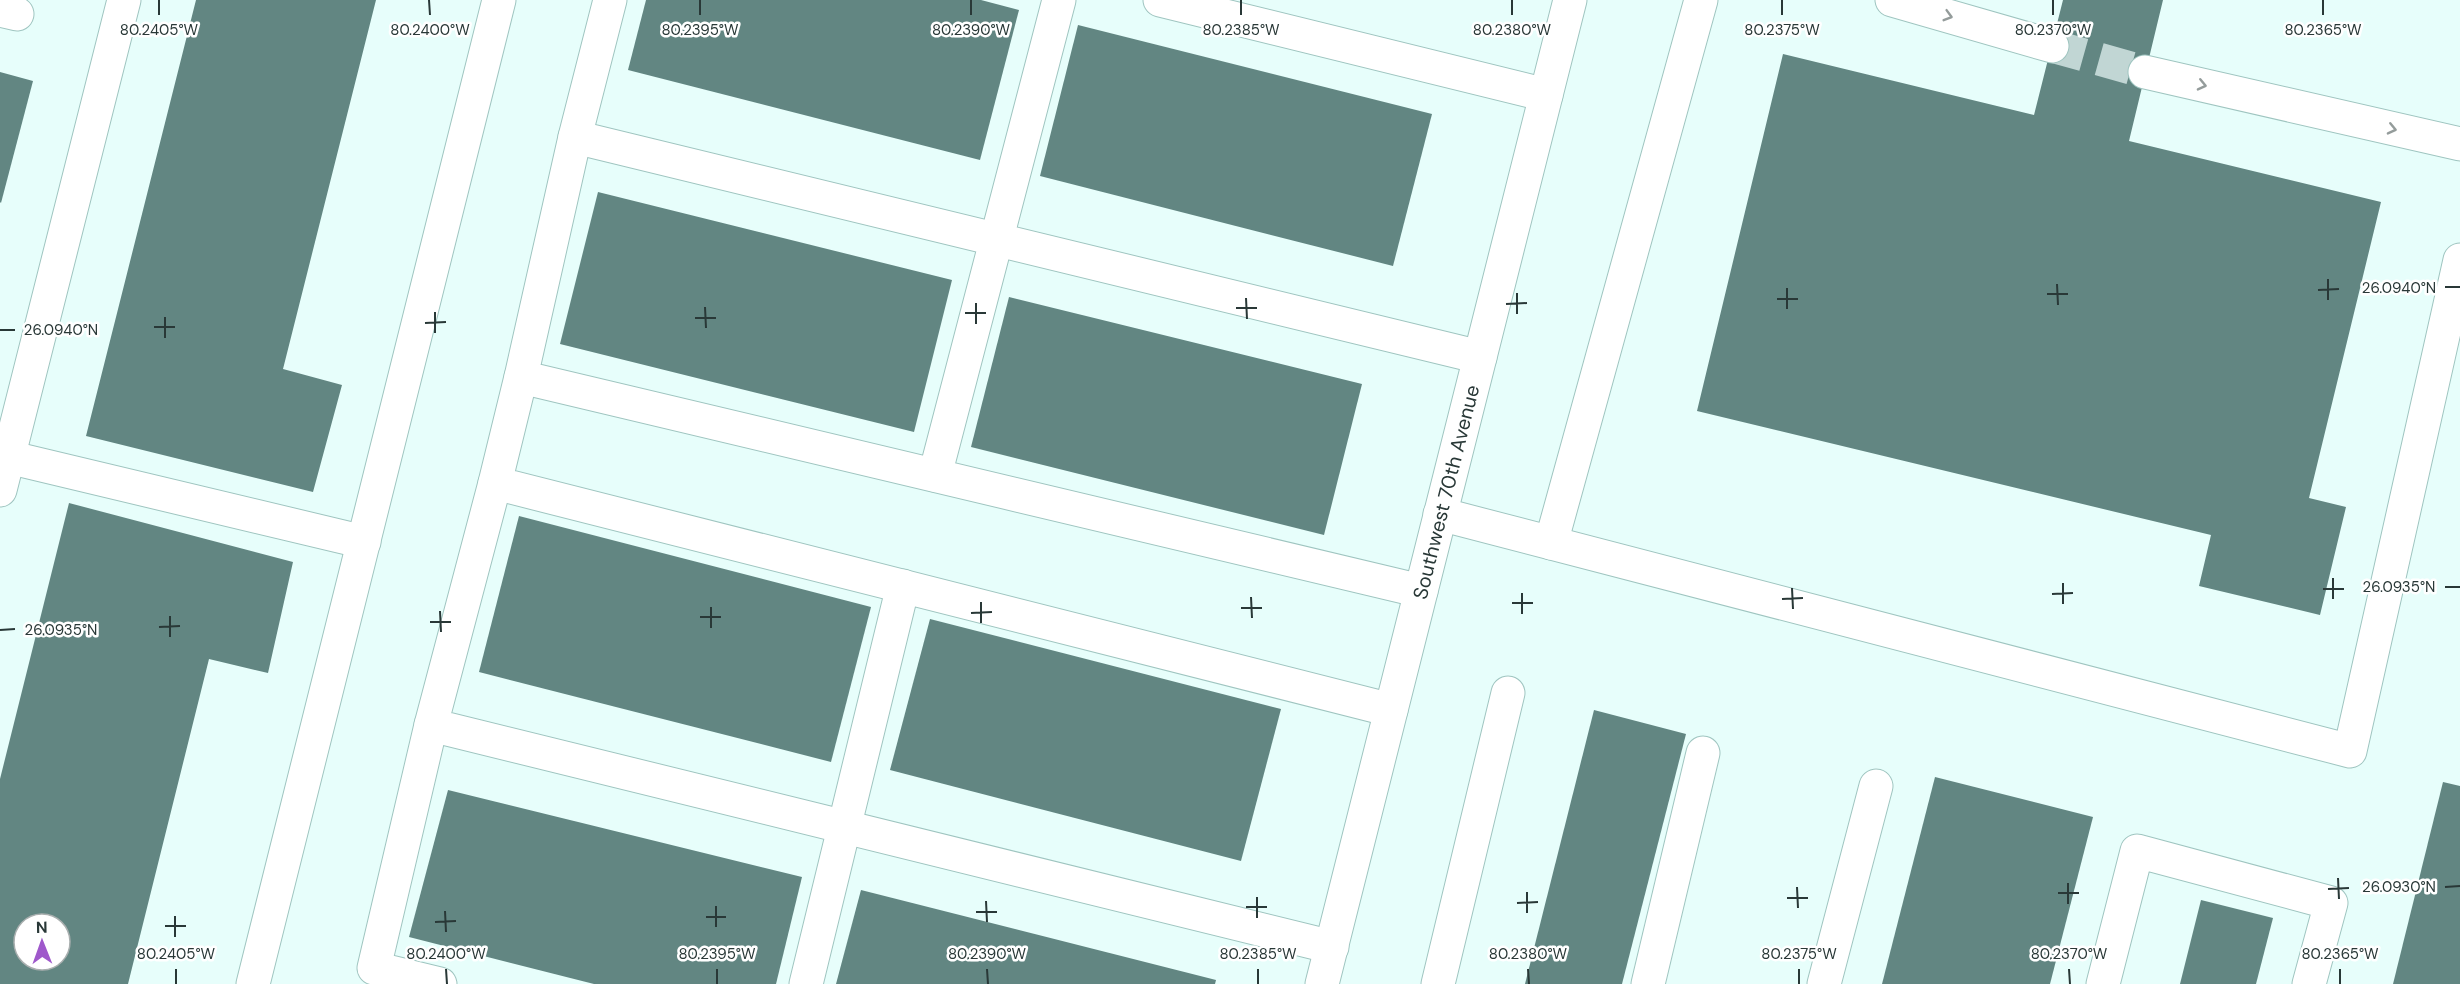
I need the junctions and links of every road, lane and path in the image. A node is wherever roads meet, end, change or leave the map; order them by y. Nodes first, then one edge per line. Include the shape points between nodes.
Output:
1 (124, 0) edge
2 (499, 0) edge
3 (610, 0) edge
4 (1059, 0) edge
5 (1160, 0) edge
6 (1570, 0) edge
7 (1701, 0) edge
8 (1892, 0) edge
9 (2052, 46) tunnel mouth
10 (2145, 72) tunnel mouth
11 (1546, 95) junction
12 (575, 137) junction
13 (2460, 144) edge
14 (997, 240) junction
15 (2460, 260) edge
16 (1480, 357) junction
17 (521, 377) junction
18 (8, 457) junction
19 (935, 476) junction
20 (495, 483) junction
21 (0, 490) edge
22 (1440, 514) junction
23 (364, 542) junction
24 (1551, 543) junction
25 (903, 586) junction
26 (1421, 591) junction
27 (1508, 693) dead end
28 (1391, 710) junction
29 (431, 725) junction
30 (1703, 753) dead end
31 (1876, 786) dead end
32 (846, 828) junction
33 (1332, 947) junction
34 (254, 984) edge
35 (440, 984) edge
36 (806, 984) edge
37 (1322, 984) edge
38 (1438, 984) edge
39 (1648, 984) edge
40 (1824, 984) edge
41 (2103, 984) edge
42 (2309, 984) edge

1 - 18 street
2 - 23 street
3 - 12 street
4 - 14 street
5 - 11 street
6 - 11 street, Southwest 70th Avenue
7 - 24 street
8 -> 9 street
10 -> 13 street
11 - 16 street, Southwest 70th Avenue
12 - 14 street
12 - 17 street
14 - 16 street
14 - 19 street
15 - 24 street via 2350,751
16 - 22 street, Southwest 70th Avenue
17 - 19 street
17 - 20 street
18 - 21 street
18 - 23 street
19 - 26 street
20 - 25 street
20 - 29 street
22 - 24 street
22 - 26 street, Southwest 70th Avenue
23 - 34 street
25 - 28 street
25 - 32 street
26 - 28 street, Southwest 70th Avenue
27 - 38 street
28 - 33 street, Southwest 70th Avenue
29 - 32 street
29 - 35 street via 374,968
30 - 39 street
31 - 40 street
32 - 33 street
32 - 36 street
33 - 37 street, Southwest 70th Avenue
41 - 42 street via 2137,851 2331,903

